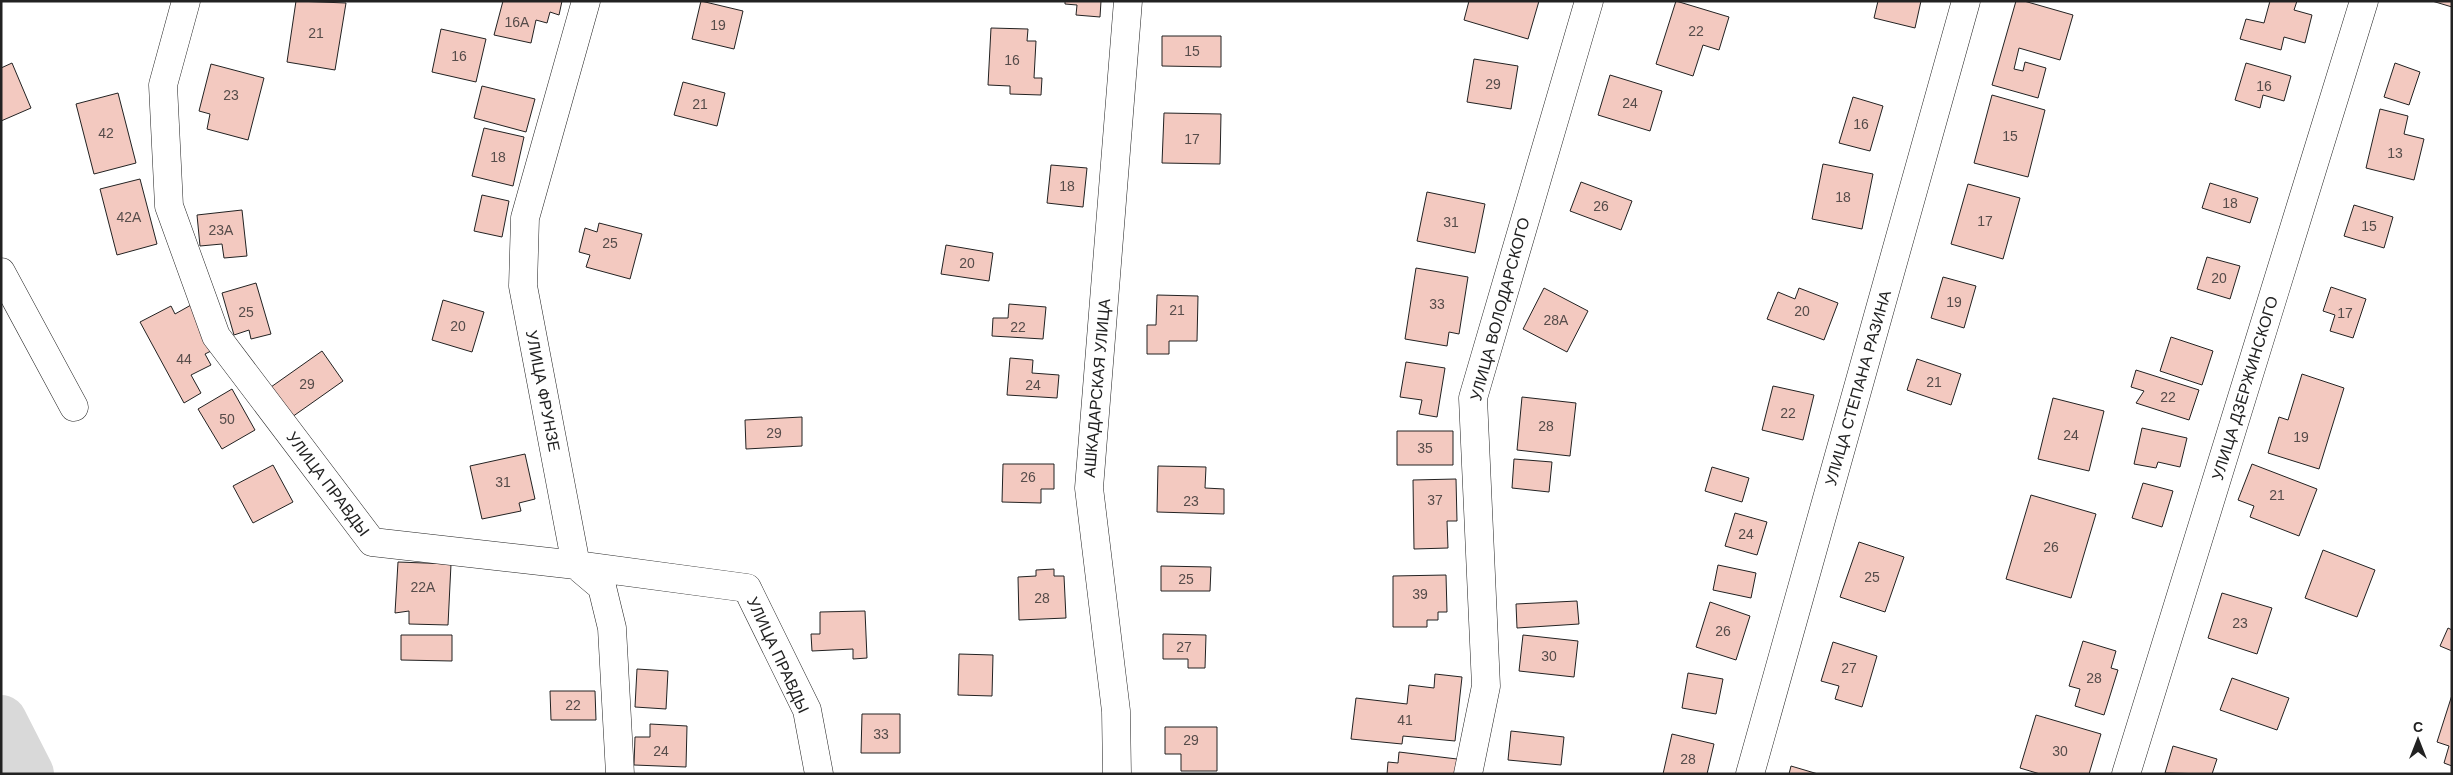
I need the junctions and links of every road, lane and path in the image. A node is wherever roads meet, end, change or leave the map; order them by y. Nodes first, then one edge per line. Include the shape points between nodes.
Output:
1 (186, 1) edge
2 (586, 1) edge
3 (1128, 1) edge
4 (1589, 1) edge
5 (1966, 1) edge
6 (2364, 1) edge
7 (1, 272) edge
8 (74, 407) dead end
9 (576, 565) junction
10 (620, 774) edge
11 (819, 774) edge
12 (1116, 774) edge
13 (1468, 774) edge
14 (1750, 774) edge
15 (2126, 774) edge

1 - 9 street, УЛИЦА ПРАВДЫ via 163,85 169,206 216,336 372,542
2 - 9 street, УЛИЦА ФРУНЗЕ via 525,218 523,286
3 - 12 street, АШКАДАРСКАЯ УЛИЦА via 1089,488 1116,711
4 - 13 street, УЛИЦА ВОЛОДАРСКОГО via 1473,398 1486,686
5 - 14 street, УЛИЦА СТЕПАНА РАЗИНА
6 - 15 street, УЛИЦА ДЗЕРЖИНСКОГО
7 - 8 street
9 - 10 street via 602,587 612,628
9 - 11 street, УЛИЦА ПРАВДЫ via 747,588 806,710

